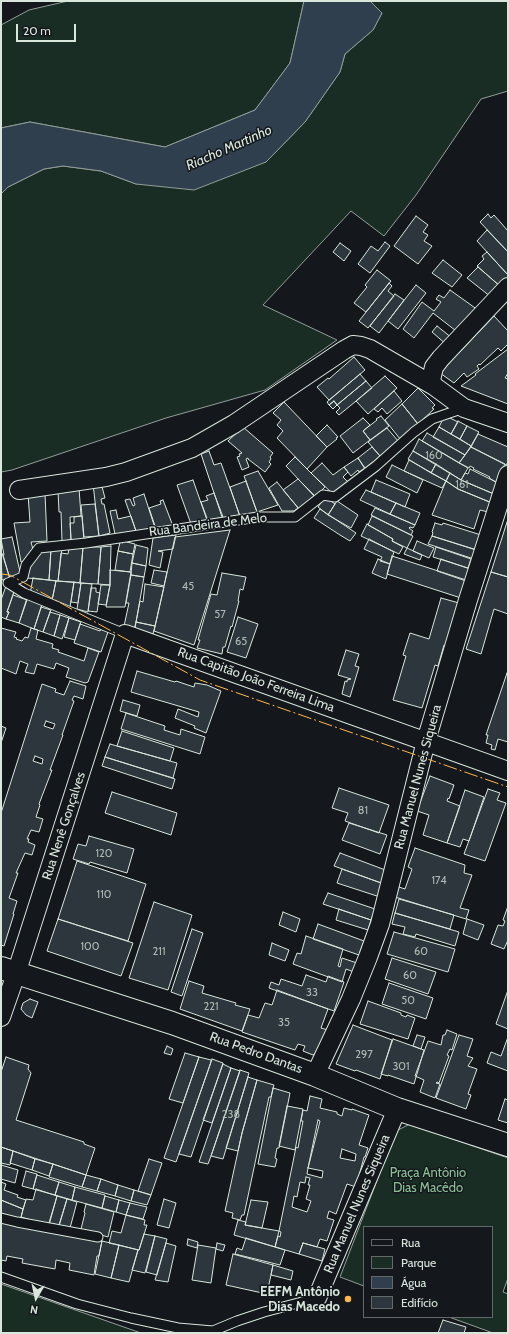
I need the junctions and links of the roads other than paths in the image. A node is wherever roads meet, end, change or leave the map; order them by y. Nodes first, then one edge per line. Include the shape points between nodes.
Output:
1 (508, 287) edge
2 (434, 386) junction
3 (464, 408) junction
4 (508, 423) edge
5 (508, 475) edge
6 (18, 490) dead end
7 (8, 583) joint
8 (125, 634) junction
9 (426, 741) junction
10 (508, 771) edge
11 (9, 971) edge
12 (1, 1017) edge
13 (315, 1075) junction
14 (397, 1110) junction
15 (508, 1145) edge
16 (1, 1218) edge
17 (98, 1237) dead end
18 (1, 1277) edge
19 (317, 1298) joint

1 - 2 street via 434,367 431,380
2 - 3 street
2 - 6 street via 370,349 353,345 234,424 192,448 106,478
3 - 4 street
3 - 7 lane, Rua Bandeira de Melo via 432,419 335,497 323,495 295,517 258,516 39,548 26,565 23,578
5 - 9 street, Rua Manuel Nunes Siqueira
7 - 8 lane, Rua Capitão João Ferreira Lima via 24,593
8 - 9 street, Rua Capitão João Ferreira Lima
8 - 11 street, Rua Nenê Gonçalves
9 - 10 street, Rua Capitão João Ferreira Lima
9 - 13 street, Rua Manuel Nunes Siqueira via 380,924 351,999
11 - 12 street, Rua Nenê Gonçalves
11 - 13 main road, Rua Pedro Dantas via 172,1024
13 - 14 main road, Rua Pedro Dantas
14 - 15 main road, Rua Pedro Dantas
14 - 19 street, Rua Manuel Nunes Siqueira
16 - 17 lane
18 - 19 lane via 77,1304 131,1318 178,1328 213,1331 264,1312

